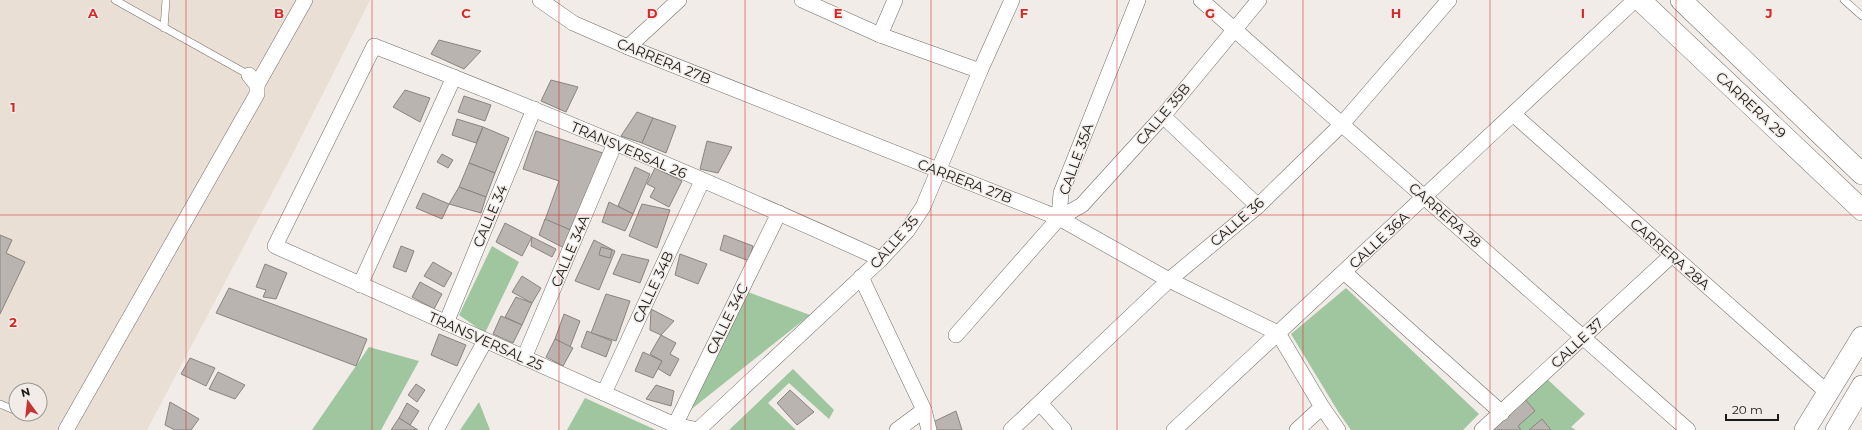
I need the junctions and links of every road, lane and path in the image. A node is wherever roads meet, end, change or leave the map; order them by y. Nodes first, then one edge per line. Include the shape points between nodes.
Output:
1 (115, 0) edge
2 (166, 0) edge
3 (305, 0) edge
4 (540, 0) edge
5 (679, 0) edge
6 (802, 0) edge
7 (895, 0) edge
8 (1012, 0) edge
9 (1138, 0) edge
10 (1201, 0) edge
11 (1259, 0) edge
12 (1449, 0) edge
13 (1635, 0) edge
14 (1640, 0) edge
15 (1681, 0) edge
16 (1844, 0) edge
17 (1862, 16) edge
18 (164, 28) junction
19 (1234, 29) junction
20 (880, 35) junction
21 (628, 47) junction
22 (980, 71) junction
23 (454, 77) junction
24 (253, 80) junction
25 (534, 109) junction
26 (1513, 114) junction
27 (1163, 116) junction
28 (1342, 124) junction
29 (616, 143) junction
30 (939, 170) junction
31 (1862, 174) edge
32 (702, 181) junction
33 (1424, 197) junction
34 (1258, 206) junction
35 (1862, 210) edge
36 (779, 213) junction
37 (1059, 218) junction
38 (276, 246) joint
39 (1672, 255) junction
40 (881, 259) junction
41 (1344, 272) junction
42 (861, 277) junction
43 (1169, 280) junction
44 (360, 285) junction
45 (446, 323) junction
46 (1278, 333) junction
47 (956, 335) dead end
48 (1583, 337) junction
49 (1862, 337) edge
50 (485, 341) junction
51 (524, 358) junction
52 (1862, 386) edge
53 (1828, 393) junction
54 (604, 394) junction
55 (1040, 403) junction
56 (1322, 407) junction
57 (924, 410) junction
58 (1502, 413) junction
59 (675, 425) junction
60 (66, 430) edge
61 (436, 430) edge
62 (698, 430) edge
63 (897, 430) edge
64 (929, 430) edge
65 (1012, 430) edge
66 (1064, 430) edge
67 (1174, 430) edge
68 (1297, 430) edge
69 (1338, 430) edge
70 (1482, 430) edge
71 (1688, 430) edge
72 (1806, 430) edge
73 (1836, 430) edge

1 - 18 lane
2 - 18 lane
3 - 24 street
4 - 21 street, CARRERA 27B via 573,23
5 - 21 street
6 - 20 street
7 - 20 street
8 - 22 street, CALLE 35
9 - 37 street, CALLE 35A via 1060,193
10 - 19 street, CARRERA 28
11 - 19 street, CALLE 35B
12 - 28 street, CALLE 36
13 - 26 street, CALLE 36A
14 - 35 main road, CARRERA 29
15 - 31 main road, CARRERA 29
16 - 17 lane
18 - 24 lane
19 - 27 street, CALLE 35B
19 - 28 street, CARRERA 28
20 - 22 street
21 - 30 street, CARRERA 27B
22 - 30 street, CALLE 35
23 - 25 street, TRANSVERSAL 26
23 - 38 street, TRANSVERSAL 26 via 374,46
23 - 44 street
24 - 60 street via 257,94
25 - 29 street, TRANSVERSAL 26
25 - 45 street, CALLE 34
26 - 33 street, CALLE 36A
26 - 39 street, CARRERA 28A
27 - 34 street
27 - 37 street, CALLE 35B via 1082,205
28 - 33 street, CARRERA 28
28 - 34 street, CALLE 36
29 - 32 street, TRANSVERSAL 26
29 - 51 street, CALLE 34A
30 - 37 street, CARRERA 27B
30 - 40 street, CALLE 35 via 923,207 907,231
32 - 36 street, TRANSVERSAL 26
32 - 54 street, CALLE 34B
33 - 41 street, CALLE 36A
33 - 48 street, CARRERA 28
34 - 43 street, CALLE 36
36 - 40 street, TRANSVERSAL 26
36 - 59 street, CALLE 34C
37 - 43 street, CARRERA 27B
37 - 47 street
38 - 44 street, TRANSVERSAL 25
39 - 48 street, CALLE 37
39 - 53 street, CARRERA 28A
40 - 42 street, CALLE 35
41 - 46 street, CALLE 36A
41 - 58 street
42 - 57 street
42 - 62 street, CALLE 35
43 - 46 street, CARRERA 27B
43 - 55 street, CALLE 36
44 - 45 street, TRANSVERSAL 25
45 - 50 street, TRANSVERSAL 25
46 - 56 street
46 - 67 street, CALLE 36A
48 - 58 street, CALLE 37
48 - 71 street, CARRERA 28
49 - 53 main road
50 - 51 street, TRANSVERSAL 25
50 - 61 street
51 - 54 street, TRANSVERSAL 25
52 - 73 main road
53 - 72 main road
54 - 59 street, TRANSVERSAL 25
55 - 65 street, CALLE 36
55 - 66 street
56 - 68 street
56 - 69 street
57 - 63 street
57 - 64 street
58 - 70 street, CALLE 37
59 - 62 street, TRANSVERSAL 25

